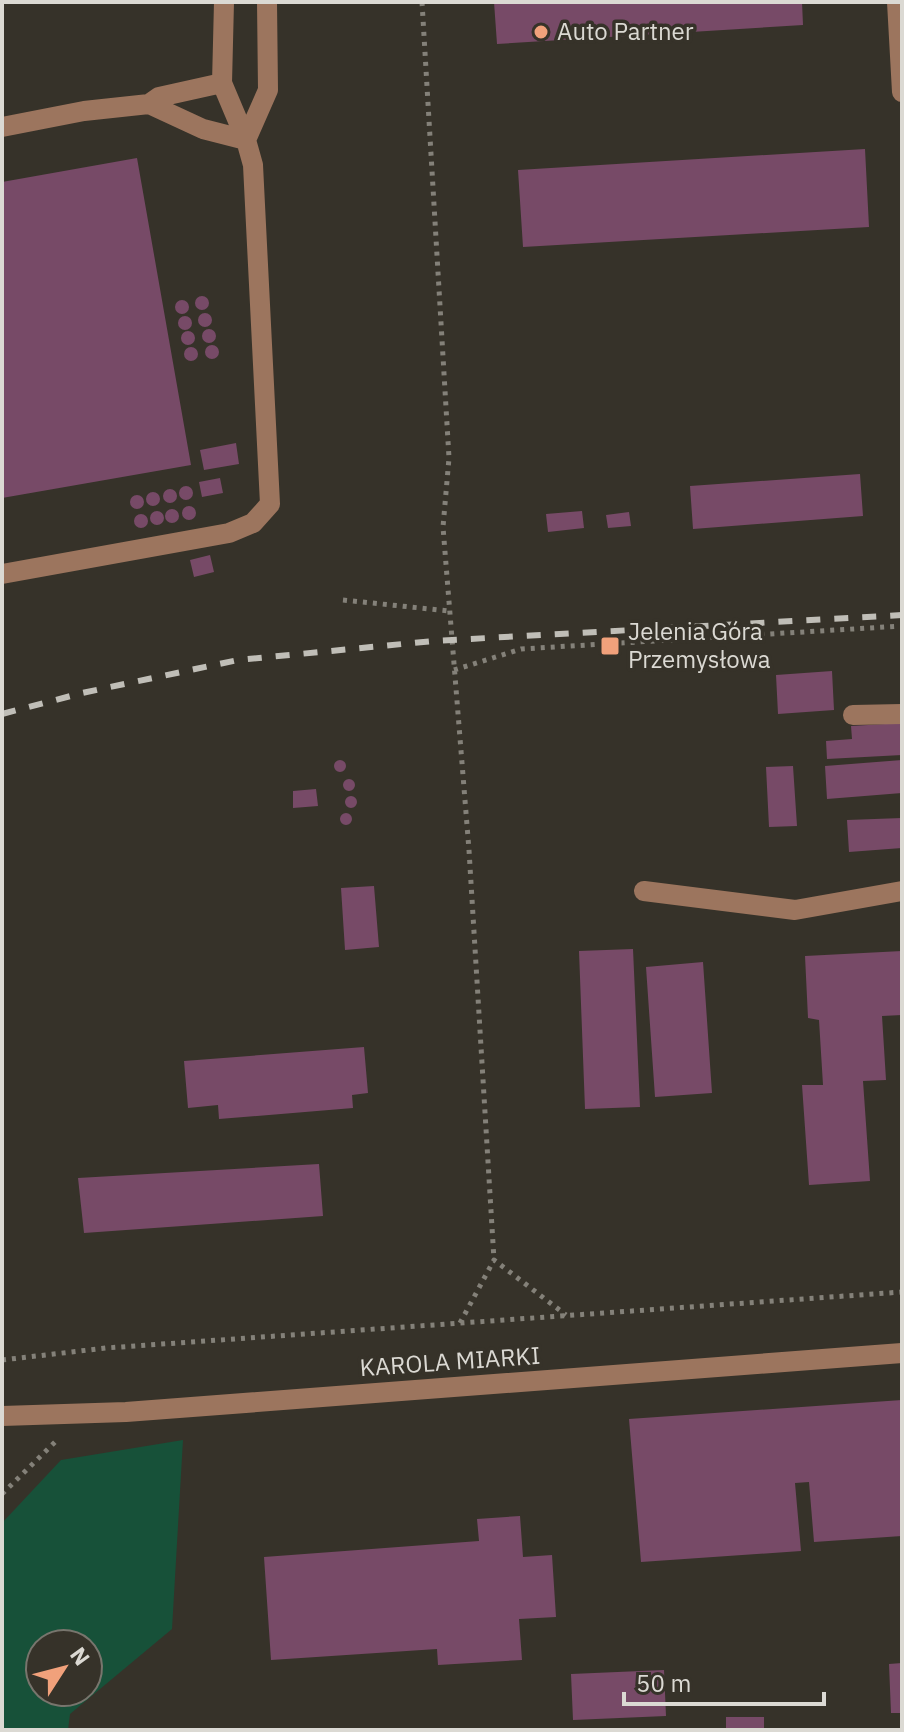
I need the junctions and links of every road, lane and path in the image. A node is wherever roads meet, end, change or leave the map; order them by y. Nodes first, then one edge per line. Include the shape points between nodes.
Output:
1 (224, 2) edge
2 (267, 2) edge
3 (422, 2) edge
4 (897, 2) edge
5 (901, 64) edge
6 (222, 83) junction
7 (902, 92) edge
8 (149, 104) junction
9 (2, 127) edge
10 (246, 140) junction
11 (2, 574) edge
12 (343, 600) dead end
13 (449, 611) junction
14 (902, 626) edge
15 (454, 670) junction
16 (902, 714) edge
17 (853, 715) dead end
18 (644, 891) dead end
19 (902, 891) edge
20 (494, 1260) junction
21 (902, 1292) edge
22 (566, 1316) junction
23 (460, 1323) junction
24 (902, 1353) edge
25 (2, 1360) edge
26 (64, 1415) junction
27 (2, 1416) edge
28 (2, 1494) edge

1 - 6 street
2 - 10 street via 268,90
3 - 13 path via 449,458 443,527
4 - 5 street
5 - 7 street
6 - 8 street
6 - 10 street
8 - 9 street
8 - 10 street via 203,129
10 - 11 street via 253,165 270,504 253,523 229,533
12 - 13 path
13 - 15 path
14 - 15 path via 521,649
15 - 20 path
16 - 17 street
18 - 19 street via 795,910
20 - 22 path
20 - 23 path
21 - 22 path
22 - 23 path
23 - 25 path
24 - 26 street, KAROLA MIARKI
26 - 27 street, KAROLA MIARKI
26 - 28 path via 55,1442

